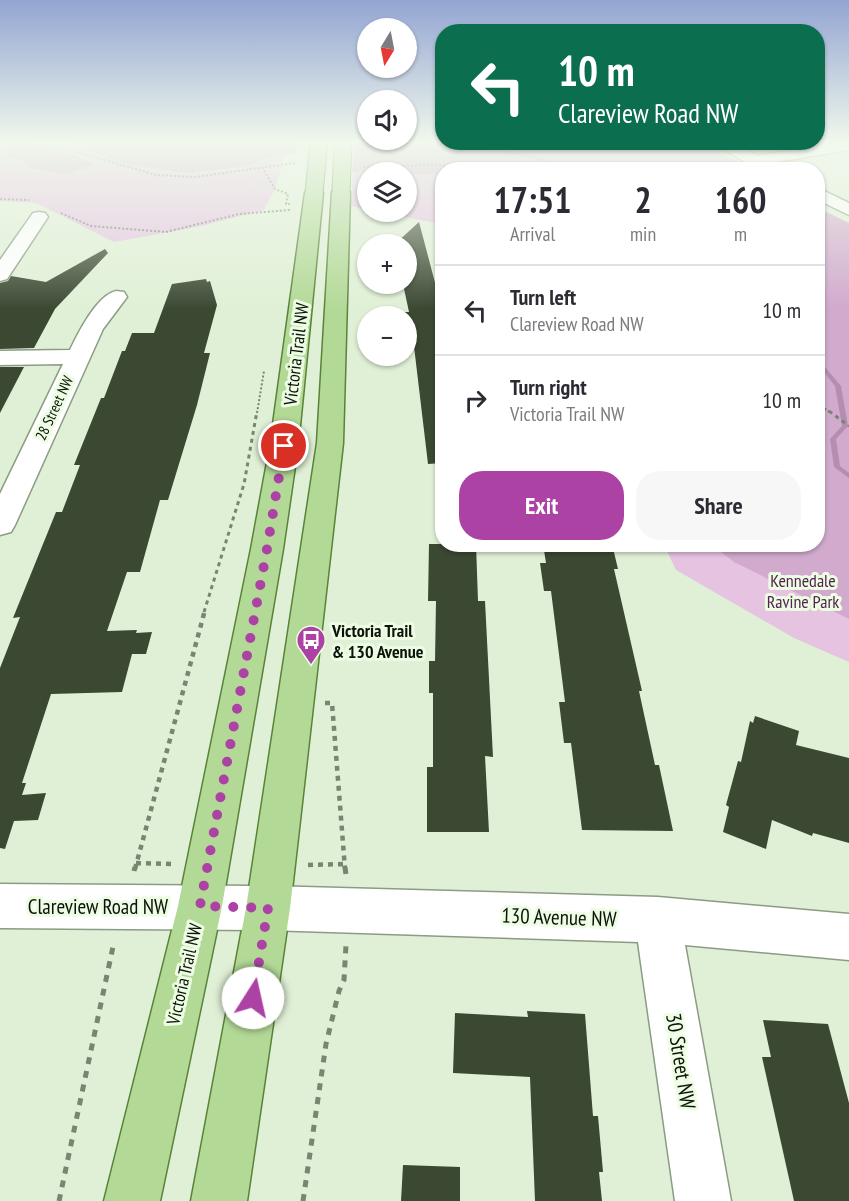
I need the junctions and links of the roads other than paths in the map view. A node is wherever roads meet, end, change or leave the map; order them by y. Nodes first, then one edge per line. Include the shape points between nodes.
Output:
1 (320, 197) edge
2 (321, 197) edge
3 (825, 197) edge
4 (35, 208) road end
5 (849, 210) edge
6 (0, 275) edge
7 (116, 297) dead end
8 (78, 357) junction
9 (0, 358) edge
10 (0, 525) edge
11 (0, 906) edge
12 (200, 906) junction
13 (268, 908) junction
14 (658, 920) junction
15 (849, 937) edge
16 (132, 1201) edge
17 (219, 1201) edge
18 (703, 1201) edge

1 - 12 main road, Victoria Trail NW via 283,457
2 - 13 main road, Victoria Trail NW via 330,443
3 - 5 street
4 - 6 street
7 - 8 street, 28 Street NW via 92,328
8 - 9 street
8 - 10 street, 28 Street NW
11 - 12 street, Clareview Road NW
12 - 13 street, Clareview Road NW
12 - 16 main road, Victoria Trail NW
13 - 14 street, 130 Avenue NW
13 - 17 main road, Victoria Trail NW
14 - 15 street, 130 Avenue NW
14 - 18 street, 30 Street NW

